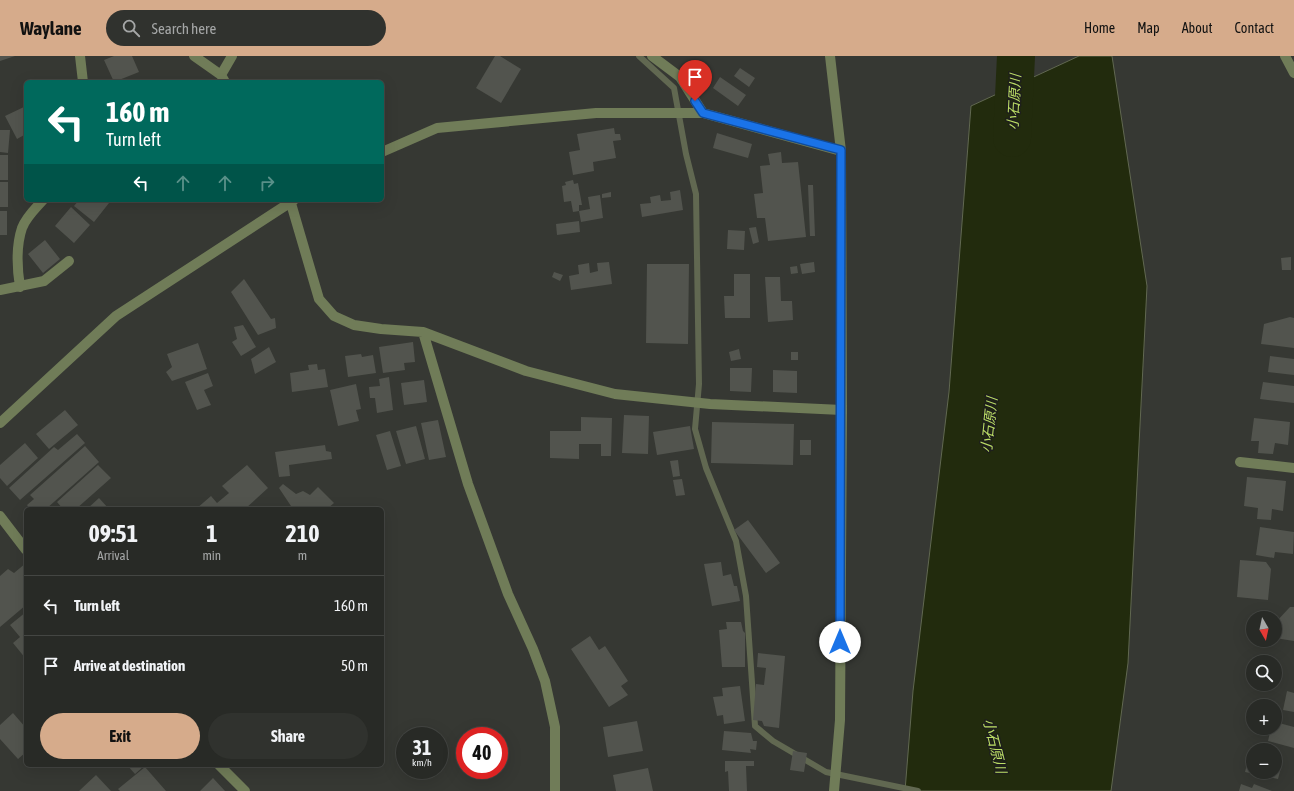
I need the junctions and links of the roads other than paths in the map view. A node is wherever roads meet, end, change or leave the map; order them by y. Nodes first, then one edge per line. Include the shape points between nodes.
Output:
1 (80, 56) edge
2 (194, 56) edge
3 (232, 56) edge
4 (652, 56) edge
5 (830, 56) edge
6 (1285, 56) edge
7 (1294, 73) edge
8 (223, 78) edge
9 (83, 80) edge
10 (703, 113) junction
11 (841, 150) junction
12 (384, 151) edge
13 (41, 202) edge
14 (288, 202) edge
15 (292, 202) edge
16 (69, 261) dead end
17 (20, 287) junction
18 (0, 290) edge
19 (423, 332) junction
20 (842, 410) junction
21 (0, 423) edge
22 (1240, 462) dead end
23 (1294, 468) edge
24 (0, 516) edge
25 (24, 547) edge
26 (221, 767) edge
27 (245, 791) edge
28 (556, 791) edge
29 (834, 791) edge

1 - 9 street
2 - 8 street
3 - 8 street
4 - 10 street via 680,77
5 - 11 street
6 - 7 street
10 - 11 street
10 - 12 street via 596,113 437,128
11 - 20 street
13 - 17 street via 23,227 18,253
14 - 21 street via 116,316
15 - 19 street via 319,299 334,316 354,325
16 - 17 street via 44,281
17 - 18 street
19 - 20 street via 526,372 615,394 710,404
19 - 28 street via 468,484 508,594 545,681 555,728
20 - 29 street via 840,720
22 - 23 street
24 - 25 street
26 - 27 street

